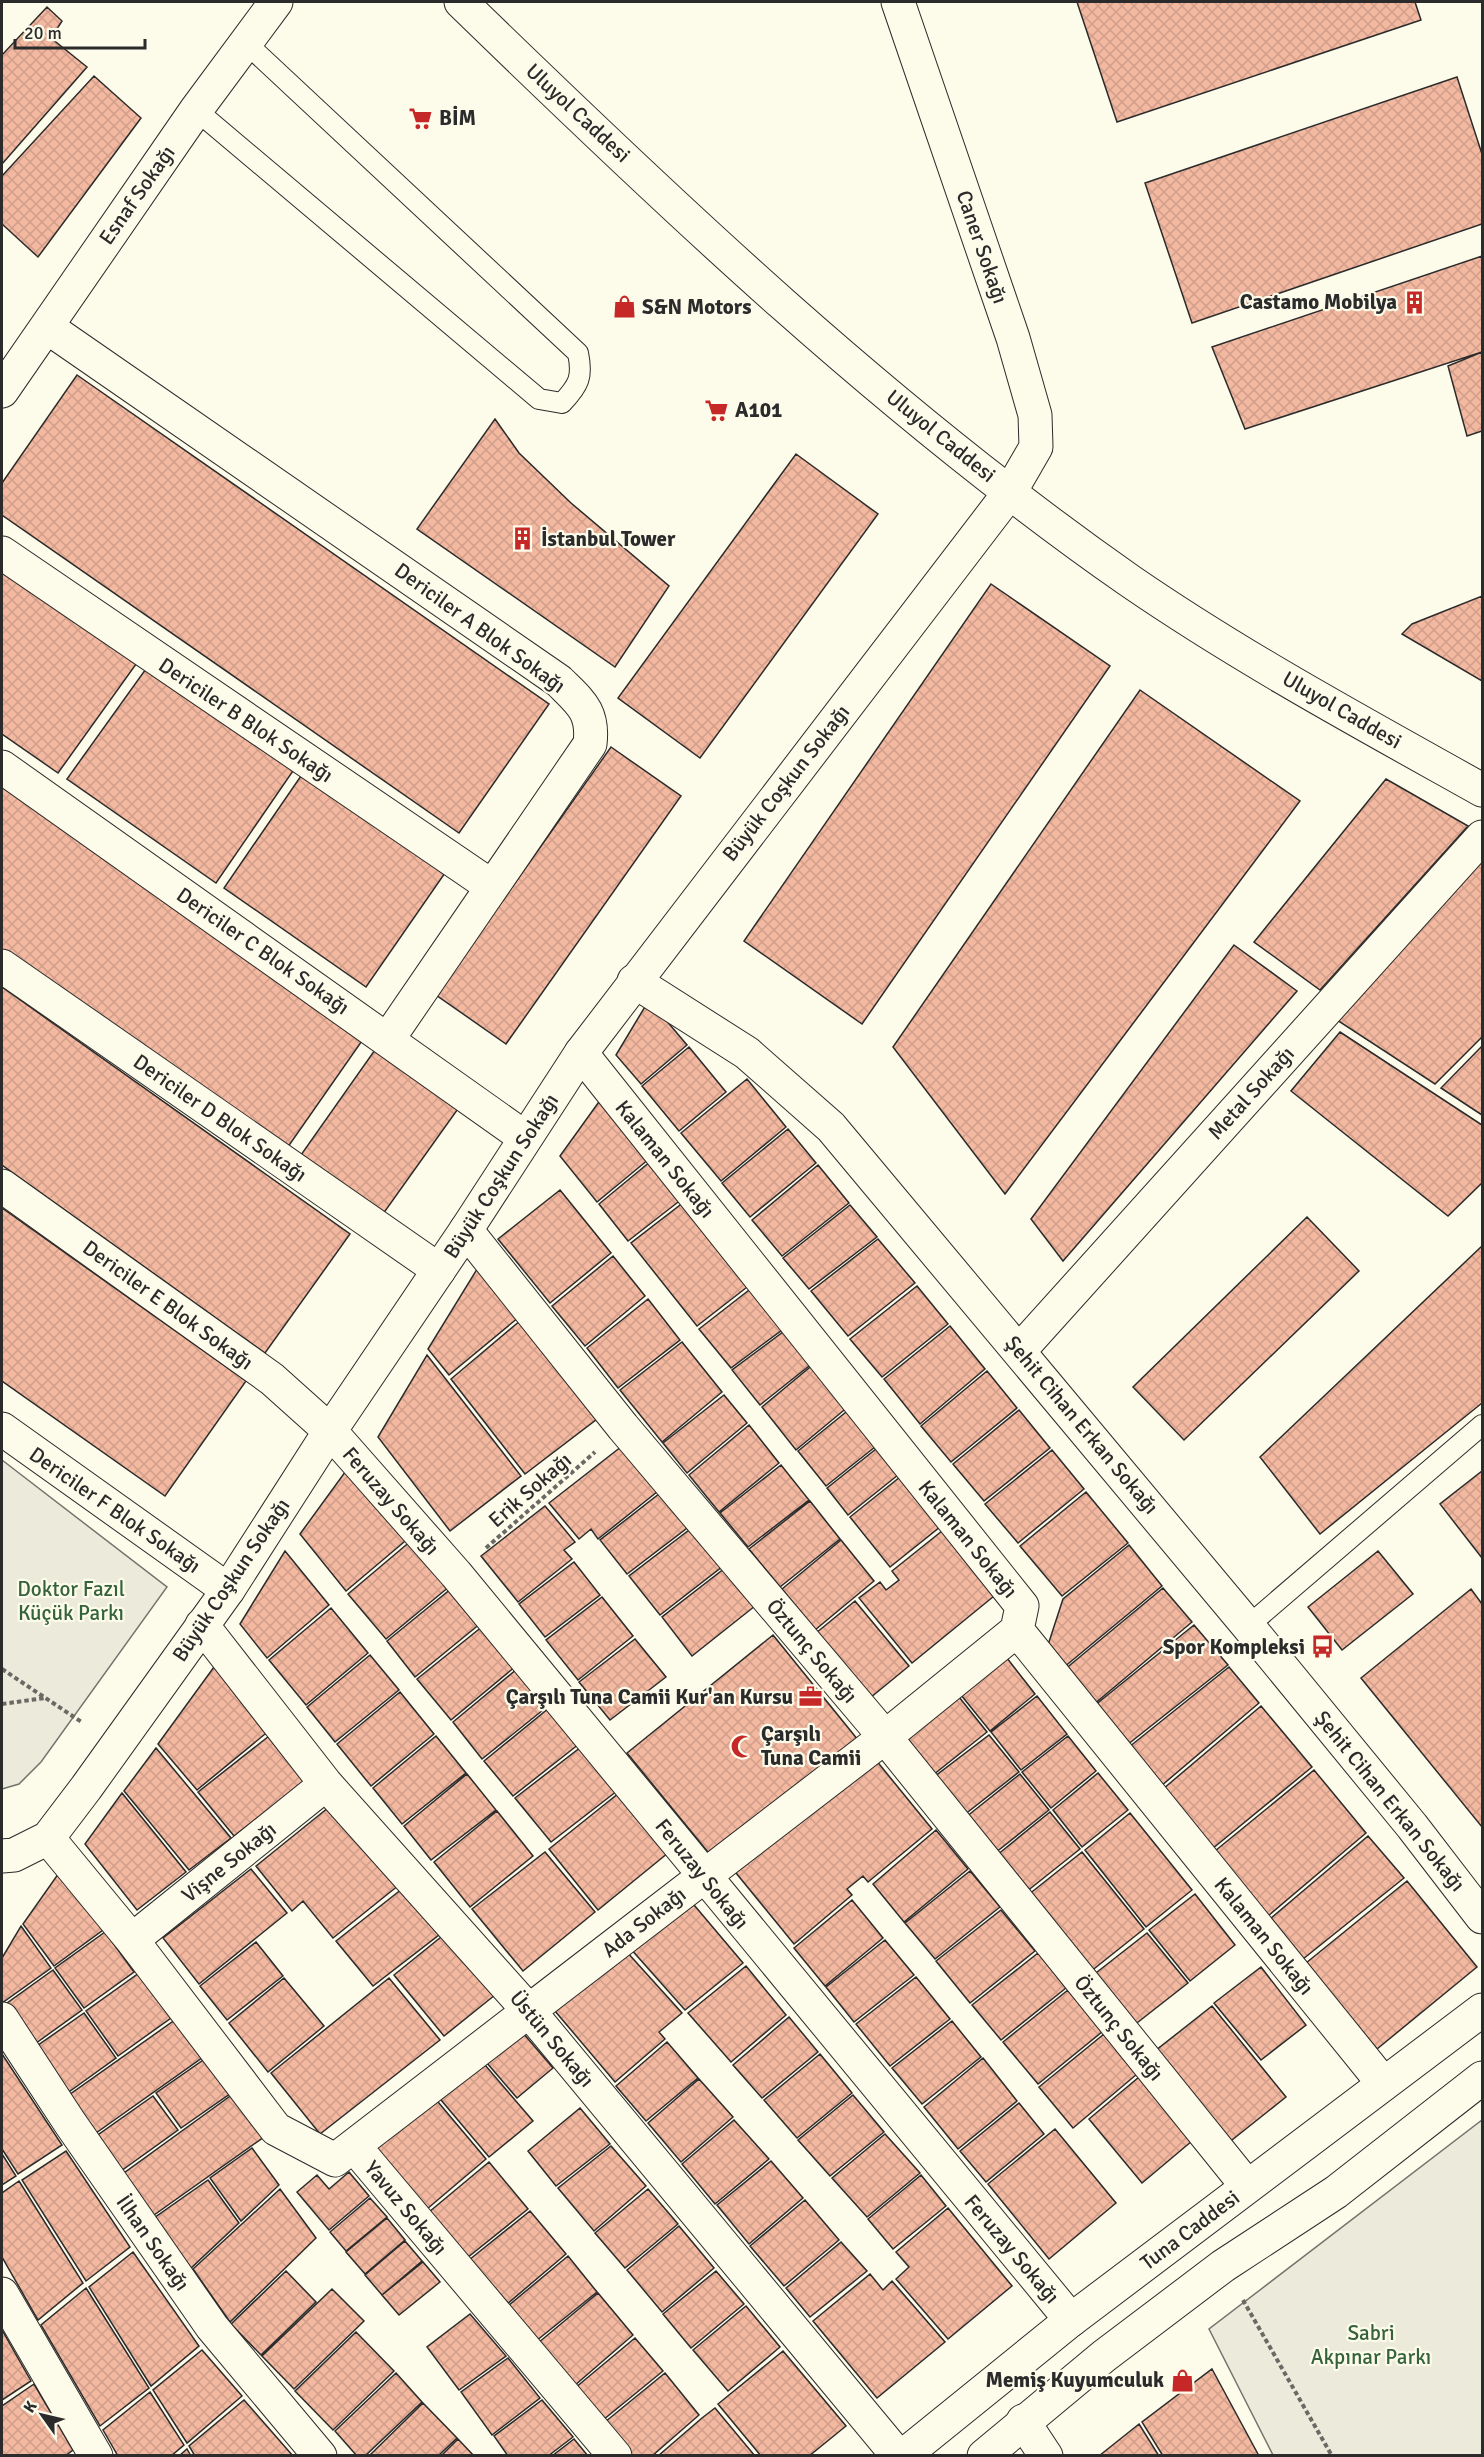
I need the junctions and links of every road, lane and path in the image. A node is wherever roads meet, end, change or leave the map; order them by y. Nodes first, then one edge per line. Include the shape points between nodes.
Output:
1 (276, 2) edge
2 (461, 2) edge
3 (898, 2) edge
4 (246, 43) junction
5 (196, 110) junction
6 (47, 327) junction
7 (2, 391) edge
8 (1010, 492) junction
9 (2, 553) edge
10 (2, 767) edge
11 (1482, 790) edge
12 (1482, 837) edge
13 (491, 886) junction
14 (2, 966) edge
15 (634, 981) junction
16 (388, 1039) junction
17 (581, 1053) junction
18 (525, 1137) junction
19 (2, 1186) edge
20 (466, 1230) junction
21 (439, 1270) junction
22 (1020, 1350) junction
23 (1482, 1425) edge
24 (623, 1427) junction
25 (2, 1429) edge
26 (330, 1431) junction
27 (456, 1575) junction
28 (228, 1590) junction
29 (202, 1625) junction
30 (1248, 1626) junction
31 (1017, 1630) junction
32 (2, 1669) edge
33 (45, 1698) junction
34 (2, 1704) edge
35 (885, 1737) junction
36 (116, 1745) junction
37 (326, 1784) junction
38 (48, 1838) junction
39 (2, 1856) edge
40 (704, 1875) junction
41 (1482, 1917) edge
42 (132, 1940) junction
43 (1482, 2010) edge
44 (529, 2011) junction
45 (2, 2019) edge
46 (1482, 2078) edge
47 (1383, 2083) junction
48 (354, 2146) junction
49 (1247, 2186) junction
50 (1223, 2266) junction
51 (2, 2294) edge
52 (1071, 2320) junction
53 (1023, 2421) junction
54 (96, 2456) edge
55 (320, 2456) edge
56 (615, 2456) edge
57 (898, 2456) edge
58 (903, 2456) edge
59 (984, 2456) edge
60 (1046, 2456) edge
61 (1332, 2456) edge

1 - 4 street, Esnaf Sokağı
2 - 8 street, Uluyol Caddesi via 838,351
3 - 8 street, Caner Sokağı via 1035,415 1036,447
4 - 5 street, Esnaf Sokağı
4 - 5 lane via 578,353 581,370 576,388 561,403 539,399
5 - 6 street, Esnaf Sokağı
6 - 7 street, Esnaf Sokağı
6 - 13 street, Dericiler A Blok Sokağı via 559,681 586,708 592,726 590,744
8 - 11 street, Uluyol Caddesi via 1152,594 1248,655
8 - 15 street, Büyük Coşkun Sokağı
9 - 13 street, Dericiler B Blok Sokağı
10 - 16 street, Dericiler C Blok Sokağı
12 - 22 street, Metal Sokağı
13 - 16 street, Dericiler A Blok Sokağı
14 - 21 street, Dericiler D Blok Sokağı
15 - 17 street, Büyük Coşkun Sokağı
15 - 22 street, Şehit Cihan Erkan Sokağı via 747,1053 831,1127
16 - 18 street, Dericiler C Blok Sokağı
17 - 18 street, Büyük Coşkun Sokağı
17 - 31 street, Kalaman Sokağı via 1022,1606
18 - 20 street, Büyük Coşkun Sokağı
19 - 26 street, Dericiler E Blok Sokağı via 272,1378
20 - 21 street, Büyük Coşkun Sokağı
20 - 24 street, Öztunç Sokağı
21 - 26 street, Büyük Coşkun Sokağı
22 - 30 street, Şehit Cihan Erkan Sokağı
23 - 30 lane
24 - 27 path, Erik Sokağı
24 - 35 street, Öztunç Sokağı
25 - 28 street, Dericiler F Blok Sokağı
26 - 27 street, Feruzay Sokağı
26 - 28 street, Büyük Coşkun Sokağı
27 - 40 street, Feruzay Sokağı
28 - 29 street, Büyük Coşkun Sokağı
29 - 36 street, Büyük Coşkun Sokağı
29 - 37 street, Üstün Sokağı
30 - 41 street, Şehit Cihan Erkan Sokağı
31 - 35 street, Ada Sokağı
31 - 47 street, Kalaman Sokağı
32 - 33 path
33 - 34 path
33 - 36 path
35 - 40 street, Ada Sokağı
35 - 49 street, Öztunç Sokağı
36 - 38 street, Büyük Coşkun Sokağı
37 - 42 street, Vişne Sokağı
37 - 44 street, Üstün Sokağı
38 - 39 street, Büyük Coşkun Sokağı via 14,1855
38 - 42 street, Yavuz Sokağı
40 - 44 street, Ada Sokağı
40 - 52 street, Feruzay Sokağı
42 - 48 street, Yavuz Sokağı via 276,2129 335,2160
43 - 47 street, Tuna Caddesi
44 - 48 street, Ada Sokağı
44 - 57 street, Üstün Sokağı
45 - 55 street, İlhan Sokağı via 212,2326
46 - 50 street via 1336,2192
47 - 49 street, Tuna Caddesi
48 - 56 street, Yavuz Sokağı
49 - 52 street, Tuna Caddesi
50 - 53 street
50 - 61 path
51 - 54 street
52 - 58 street, Tuna Caddesi
53 - 59 street
53 - 60 street

